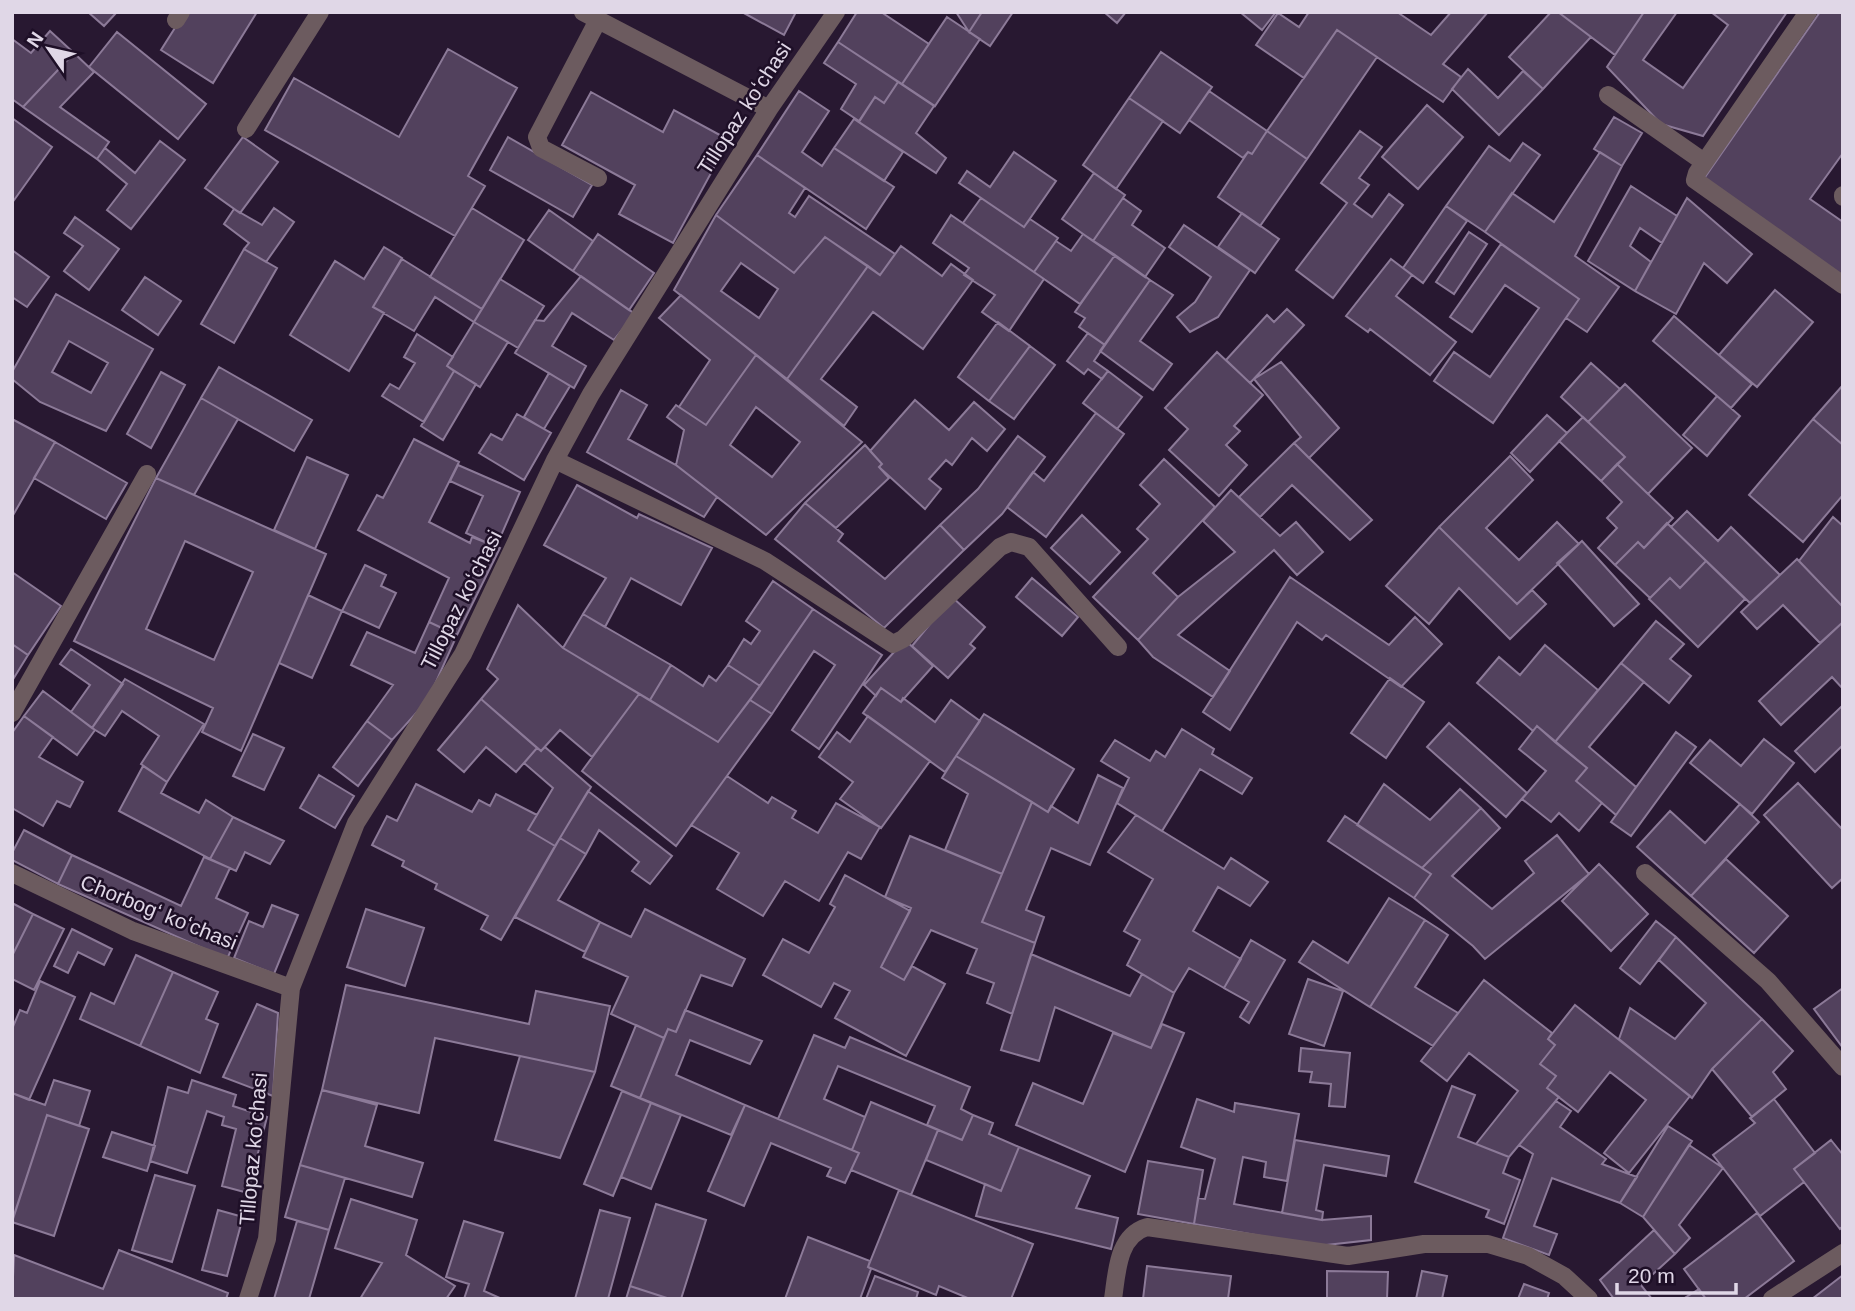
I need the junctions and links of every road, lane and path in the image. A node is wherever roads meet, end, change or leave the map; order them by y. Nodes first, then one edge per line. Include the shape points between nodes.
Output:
1 (320, 12) edge
2 (836, 12) edge
3 (1808, 12) edge
4 (590, 16) edge
5 (1608, 95) dead end
6 (769, 109) junction
7 (246, 129) dead end
8 (1704, 162) junction
9 (598, 178) dead end
10 (1843, 285) edge
11 (555, 460) junction
12 (147, 474) dead end
13 (1118, 647) dead end
14 (12, 713) edge
15 (12, 873) edge
16 (1645, 873) dead end
17 (291, 988) junction
18 (1843, 1067) edge
19 (1843, 1253) edge
20 (248, 1299) edge
21 (1113, 1299) edge
22 (1589, 1299) edge
23 (1772, 1299) edge

1 - 7 street
2 - 6 street, Tillopaz koʻchasi
3 - 8 street
4 - 6 street
4 - 9 street via 537,137 541,148
5 - 8 street
6 - 11 street, Tillopaz koʻchasi via 591,394
8 - 10 street via 1695,180 1699,186
11 - 13 street via 765,561 893,644 1000,547 1021,542
11 - 17 street, Tillopaz koʻchasi via 463,654 356,823
12 - 14 street
15 - 17 street, Chorbogʻ koʻchasi via 132,931
16 - 18 street via 1768,981
17 - 20 street, Tillopaz koʻchasi via 267,1239
19 - 23 street
21 - 22 street via 1126,1242 1147,1227 1348,1256 1424,1244 1488,1244 1528,1256 1564,1276

